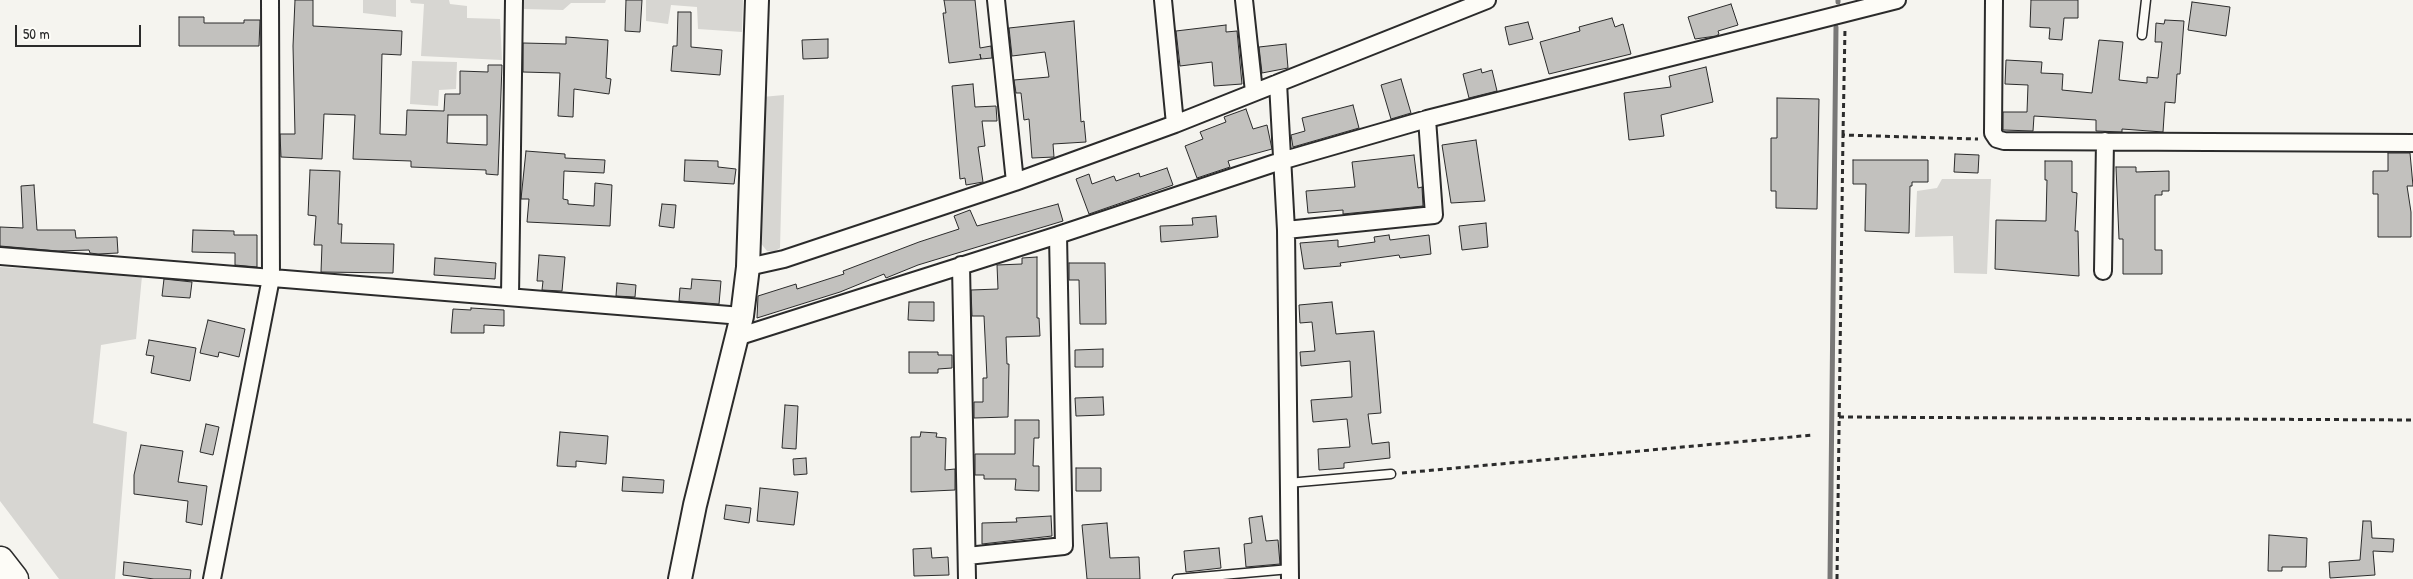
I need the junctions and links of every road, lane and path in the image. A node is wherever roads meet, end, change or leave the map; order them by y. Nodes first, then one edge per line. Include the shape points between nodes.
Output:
1 (270, 0) edge
2 (514, 0) edge
3 (757, 0) edge
4 (996, 0) edge
5 (1163, 0) edge
6 (1244, 0) edge
7 (1487, 0) edge
8 (1897, 0) edge
9 (1994, 0) edge
10 (2146, 0) edge
11 (1846, 14) junction
12 (2142, 35) dead end
13 (1278, 84) junction
14 (1254, 92) junction
15 (1427, 119) junction
16 (1175, 124) junction
17 (1843, 135) junction
18 (1996, 139) junction
19 (2105, 141) junction
20 (2413, 143) edge
21 (1282, 161) junction
22 (1015, 182) junction
23 (1286, 230) junction
24 (1058, 235) junction
25 (0, 256) edge
26 (961, 265) junction
27 (748, 267) junction
28 (2103, 271) dead end
29 (271, 278) junction
30 (510, 297) junction
31 (739, 326) junction
32 (1839, 417) junction
33 (2413, 420) edge
34 (1814, 436) dead end
35 (1391, 474) joint
36 (1288, 483) junction
37 (967, 556) junction
38 (0, 561) edge
39 (1290, 574) edge
40 (14, 579) edge
41 (212, 579) edge
42 (680, 579) edge
43 (967, 579) edge
44 (1177, 579) edge
45 (1836, 579) edge

1 - 29 street
2 - 30 street
3 - 27 street
4 - 22 street
5 - 16 street
6 - 14 street
7 - 13 street
8 - 11 street
9 - 18 street via 1993,133
10 - 12 lane
11 - 15 street
11 - 17 path
13 - 14 street
13 - 21 street
14 - 16 street
15 - 21 street
15 - 23 street via 1434,215
16 - 22 street
17 - 18 path
17 - 32 path
18 - 19 street
19 - 20 street
19 - 28 street
21 - 23 street
21 - 24 street
22 - 27 street
23 - 36 street
24 - 26 street
24 - 37 street via 1064,546
25 - 29 street
26 - 31 street
26 - 37 street
27 - 31 street
29 - 30 street
29 - 41 street
30 - 31 street
31 - 42 street
32 - 33 path
32 - 45 path
34 - 35 path
35 - 36 lane
36 - 39 street
37 - 43 street
38 - 40 highway
39 - 44 lane

